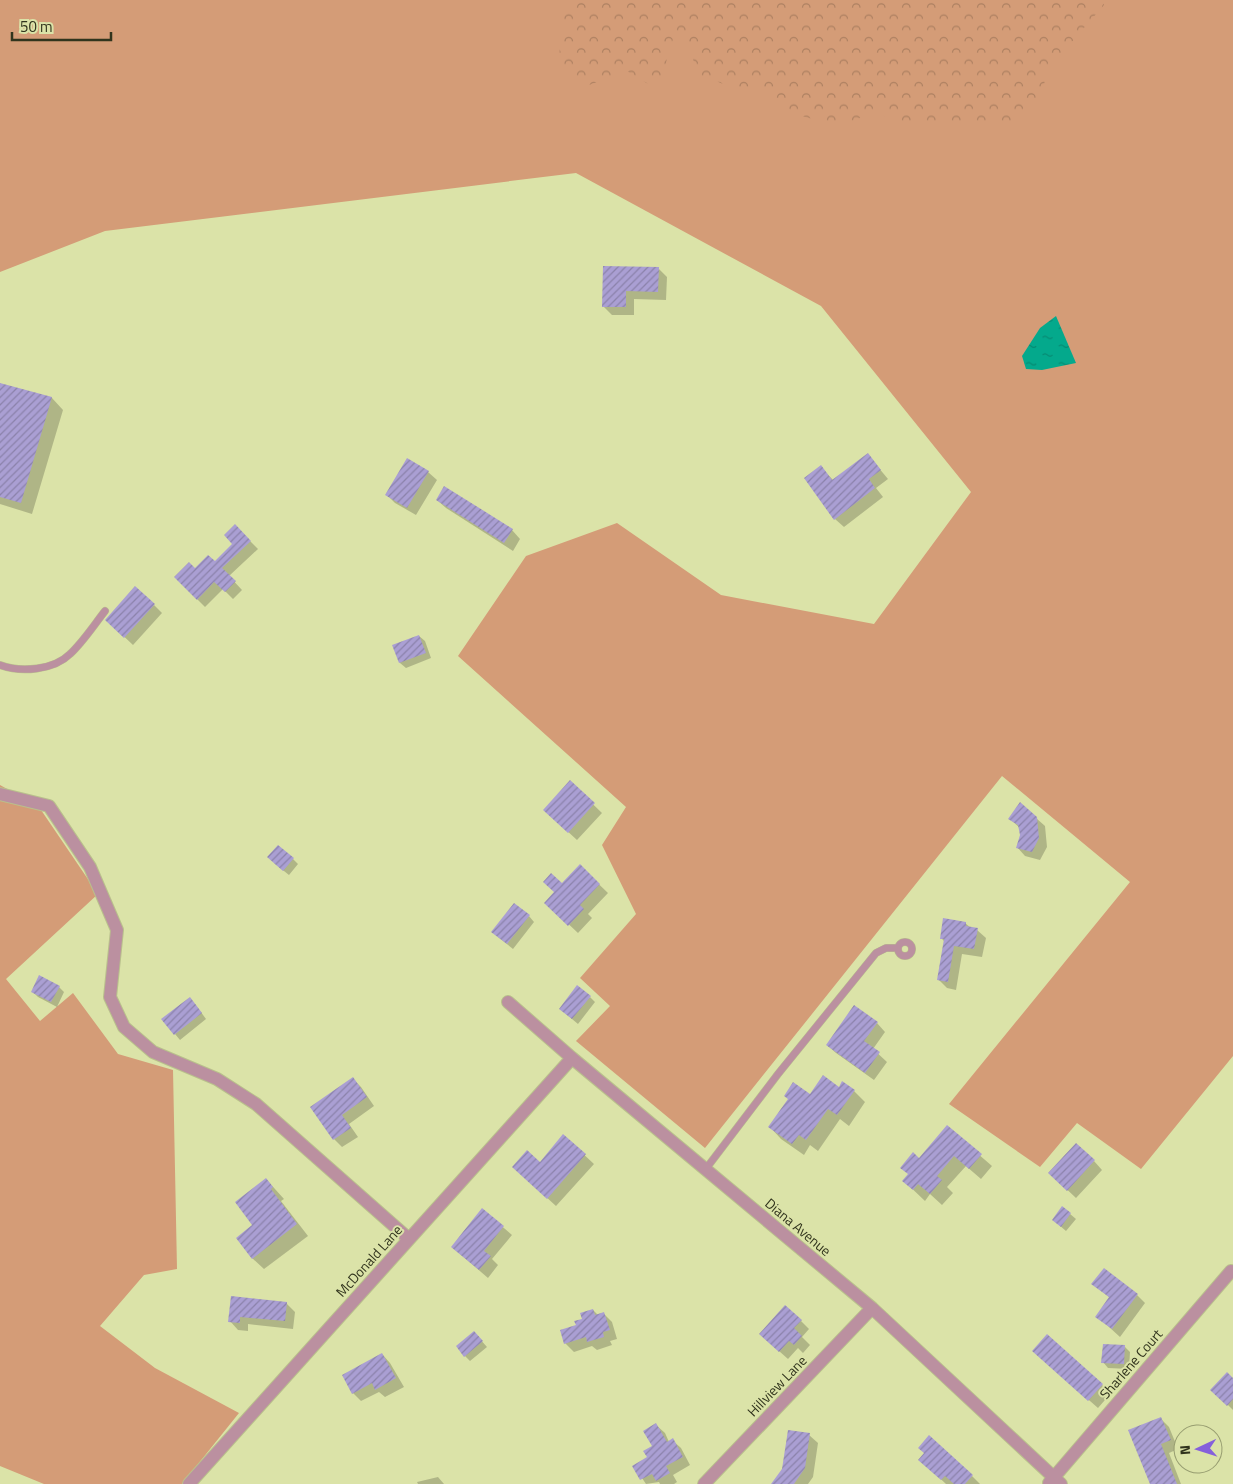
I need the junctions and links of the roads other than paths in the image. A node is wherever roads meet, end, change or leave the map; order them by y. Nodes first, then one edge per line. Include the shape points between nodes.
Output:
1 (105, 611) dead end
2 (0, 665) edge
3 (0, 794) edge
4 (898, 948) dead end
5 (508, 1002) dead end
6 (572, 1058) junction
7 (706, 1170) junction
8 (409, 1239) junction
9 (1231, 1271) dead end
10 (872, 1308) junction
11 (1054, 1482) edge
12 (189, 1484) edge
13 (704, 1484) edge

1 - 2 lane via 60,662 20,670
3 - 8 street via 49,806 90,867 117,930 110,997 124,1027 153,1052 217,1079 256,1104
4 - 7 lane via 886,948 876,953 778,1074
5 - 6 street, Diana Avenue
6 - 7 street, Diana Avenue
6 - 8 street, McDonald Lane
7 - 10 street, Diana Avenue
8 - 12 street, McDonald Lane
9 - 11 street, Sharlene Court
10 - 11 street, Diana Avenue
10 - 13 street, Hillview Lane

